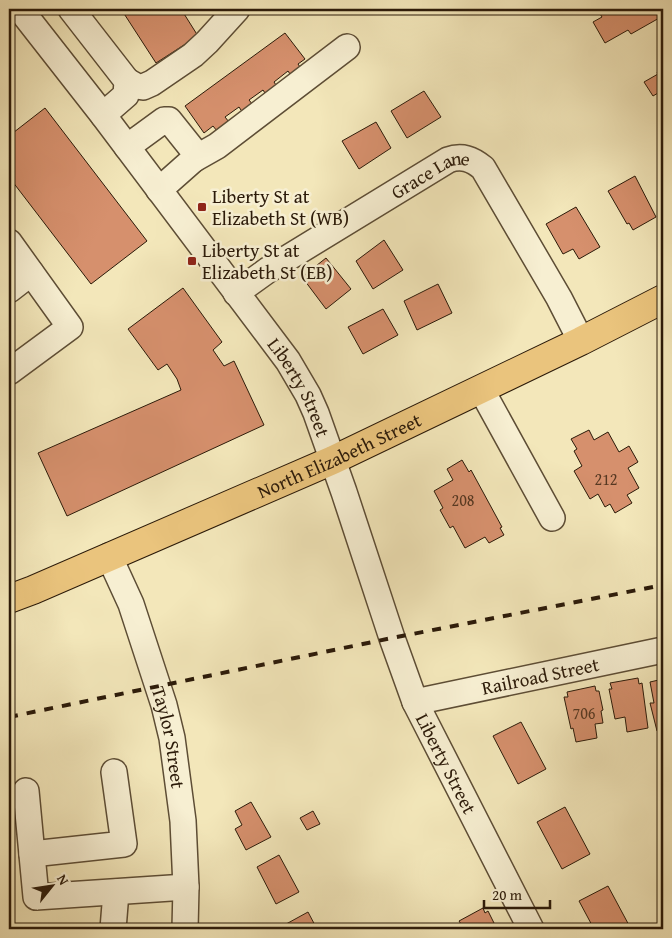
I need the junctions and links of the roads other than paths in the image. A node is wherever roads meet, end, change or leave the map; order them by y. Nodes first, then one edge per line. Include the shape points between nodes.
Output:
1 (20, 9) edge
2 (71, 9) edge
3 (237, 9) edge
4 (347, 47) dead end
5 (127, 82) junction
6 (103, 115) junction
7 (127, 147) junction
8 (194, 159) junction
9 (159, 190) junction
10 (9, 242) edge
11 (31, 273) junction
12 (9, 290) edge
13 (236, 292) junction
14 (663, 299) edge
15 (581, 341) junction
16 (9, 372) edge
17 (481, 389) junction
18 (333, 460) junction
19 (552, 518) dead end
20 (109, 556) junction
21 (9, 599) edge
22 (663, 650) edge
23 (415, 702) junction
24 (114, 772) dead end
25 (26, 791) dead end
26 (32, 854) junction
27 (186, 887) junction
28 (116, 892) junction
29 (112, 929) edge
30 (186, 929) edge
31 (532, 929) edge

1 - 6 street, Liberty Street
2 - 5 street
3 - 5 street via 200,48 152,84 143,87
4 - 8 street via 217,146
5 - 6 street via 126,95
6 - 7 street, Liberty Street
7 - 8 street via 164,120 169,120 193,150
7 - 9 street, Liberty Street
8 - 9 street
9 - 13 street, Liberty Street
10 - 11 street
11 - 12 street
11 - 16 street via 70,327
13 - 15 street, Grace Lane via 448,160 466,158 482,168
13 - 18 street, Liberty Street via 288,361 308,395
14 - 15 main road, North Elizabeth Street
15 - 17 main road, North Elizabeth Street
17 - 18 main road, North Elizabeth Street
17 - 19 street
18 - 20 main road, North Elizabeth Street
18 - 23 street, Liberty Street
20 - 21 main road, North Elizabeth Street
20 - 27 street, Taylor Street via 131,604 172,738 183,821
22 - 23 street, Railroad Street
23 - 31 street, Liberty Street
24 - 26 street via 124,844
25 - 26 street
26 - 28 street via 36,897
27 - 28 street
27 - 30 street, Taylor Street
28 - 29 street

